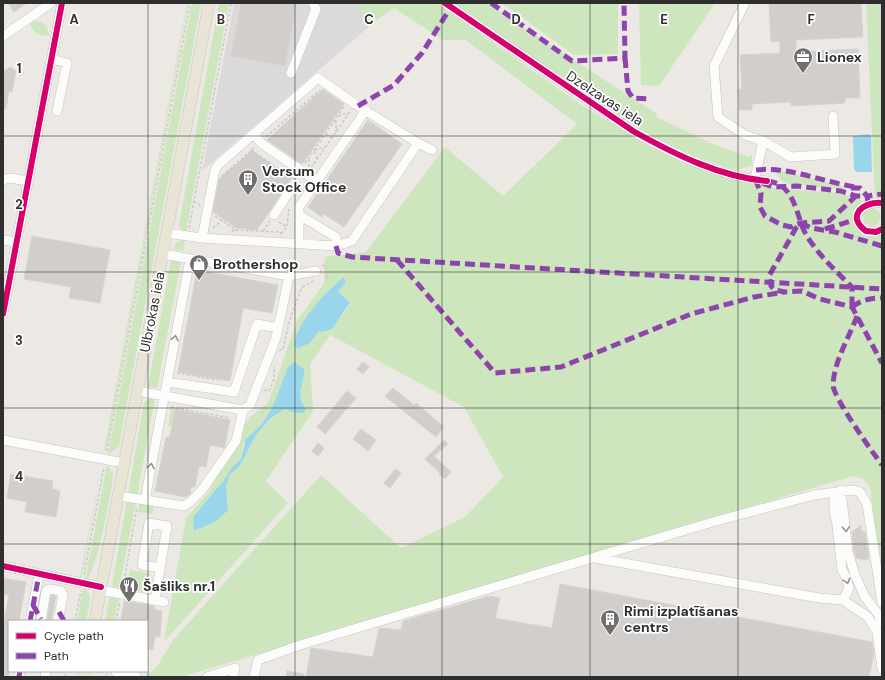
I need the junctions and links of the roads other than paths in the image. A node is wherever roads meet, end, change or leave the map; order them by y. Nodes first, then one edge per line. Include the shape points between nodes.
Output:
1 (51, 3) edge
2 (62, 3) edge
3 (210, 3) edge
4 (313, 3) edge
5 (445, 3) edge
6 (744, 4) dead end
7 (3, 36) edge
8 (51, 59) junction
9 (291, 73) dead end
10 (366, 110) junction
11 (57, 111) dead end
12 (833, 116) dead end
13 (254, 134) junction
14 (763, 141) junction
15 (418, 143) junction
16 (432, 150) dead end
17 (754, 179) junction
18 (3, 180) edge
19 (28, 181) junction
20 (316, 181) junction
21 (768, 181) dead end
22 (294, 186) road end
23 (285, 199) junction
24 (882, 203) edge
25 (299, 211) junction
26 (273, 216) road end
27 (882, 229) edge
28 (167, 233) junction
29 (202, 238) junction
30 (3, 240) edge
31 (16, 242) junction
32 (299, 243) junction
33 (336, 246) junction
34 (163, 254) junction
35 (190, 259) junction
36 (319, 269) road end
37 (289, 276) junction
38 (3, 314) edge
39 (278, 328) junction
40 (167, 382) junction
41 (137, 391) junction
42 (234, 392) junction
43 (163, 401) junction
44 (232, 408) junction
45 (243, 410) junction
46 (3, 440) edge
47 (124, 463) junction
48 (841, 490) junction
49 (118, 496) junction
50 (145, 500) junction
51 (592, 557) junction
52 (3, 566) edge
53 (160, 568) junction
54 (39, 575) junction
55 (56, 579) junction
56 (101, 588) junction
57 (54, 590) junction
58 (843, 600) junction
59 (882, 603) edge
60 (30, 620) edge
61 (41, 620) edge
62 (58, 620) edge
63 (94, 620) edge
64 (882, 624) edge
65 (882, 669) edge
66 (115, 672) edge
67 (137, 677) edge
68 (207, 677) edge
69 (233, 677) edge
70 (254, 677) edge

1 - 7 street
2 - 8 street
3 - 28 main road, Ulbrokas iela
4 - 9 street via 316,9
5 - 17 street, Dzelzavas iela via 655,144 700,164
6 - 14 street via 714,66 718,117 745,135
8 - 11 street via 67,63
8 - 19 street
10 - 13 street via 321,76
10 - 15 street
10 - 20 street
12 - 14 street via 835,154 791,156
13 - 20 street via 260,142
13 - 29 street via 215,170
14 - 17 street
15 - 16 street
15 - 33 street via 352,241
17 - 21 street, Dzelzavas iela
18 - 19 street via 10,178
19 - 31 street
20 - 25 street
22 - 23 street
23 - 25 street
23 - 26 street
24 - 27 street via 864,205 857,219 866,231 876,232
25 - 32 street
25 - 33 street via 336,237
28 - 29 street
28 - 34 main road, Ulbrokas iela
29 - 32 street
30 - 31 street
31 - 38 street
32 - 33 street
34 - 35 street
34 - 41 main road, Ulbrokas iela
35 - 37 street
40 -> 35 street
36 - 37 street
37 - 39 street
39 - 42 street via 257,324
39 - 45 street via 250,405
40 - 42 street
40 - 43 street
41 - 43 street
41 - 47 main road, Ulbrokas iela
42 - 44 street
43 - 44 street
50 -> 43 street
44 - 45 street
45 - 50 street via 236,441 202,490 190,502 184,506
46 - 47 street
47 - 49 main road, Ulbrokas iela
48 - 51 street via 716,521
48 -> 58 street via 834,500 834,510 842,570 849,588
48 - 59 street via 860,492 867,504
48 -> 64 street via 850,561 865,597
49 - 50 street
49 - 56 main road, Ulbrokas iela
51 - 58 street via 818,598
51 - 70 street via 258,660
52 - 54 street
53 - 53 street via 168,526 149,523 142,565
53 - 56 street via 160,601
54 - 55 street
54 - 60 street
55 - 56 street
55 - 57 street
56 - 63 main road, Ulbrokas iela
57 - 61 street via 46,591
57 - 62 street via 61,591 63,596
58 - 65 street via 861,611 874,624
66 - 67 street
68 - 69 street via 235,668

